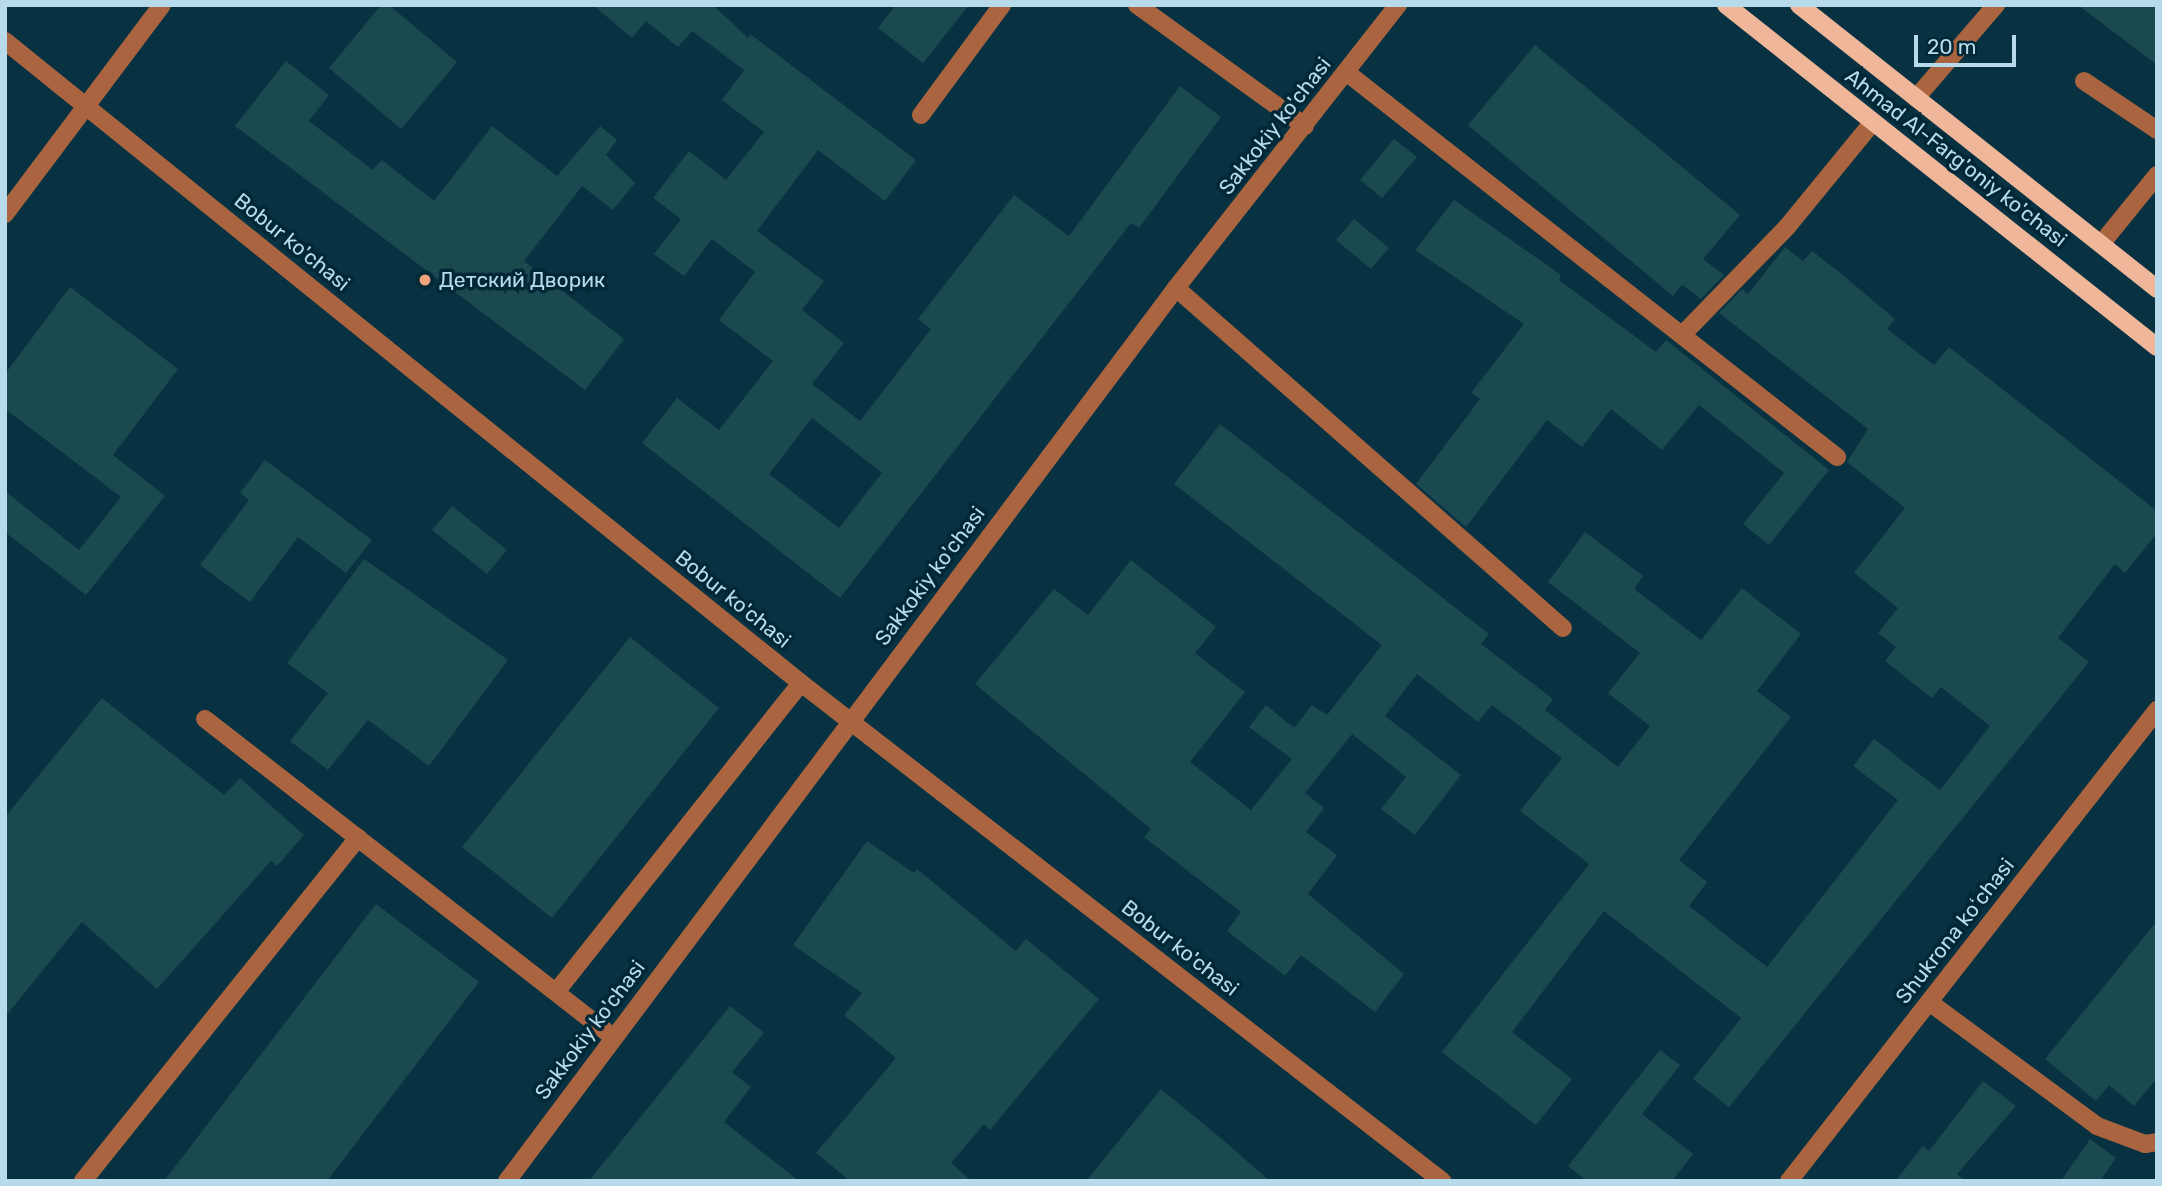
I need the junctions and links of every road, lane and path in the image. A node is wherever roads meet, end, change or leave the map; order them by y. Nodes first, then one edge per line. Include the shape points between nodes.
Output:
1 (162, 5) edge
2 (1002, 5) edge
3 (1137, 5) edge
4 (1398, 5) edge
5 (1726, 5) edge
6 (1800, 5) edge
7 (1996, 5) edge
8 (5, 41) edge
9 (1346, 72) junction
10 (2084, 81) dead end
11 (1916, 97) junction
12 (87, 105) junction
13 (921, 115) dead end
14 (1873, 122) junction
15 (1305, 126) junction
16 (2157, 130) edge
17 (2157, 175) edge
18 (5, 214) edge
19 (2101, 244) junction
20 (1176, 288) junction
21 (2157, 289) edge
22 (1684, 333) junction
23 (2157, 346) edge
24 (1837, 457) dead end
25 (1563, 628) dead end
26 (801, 683) junction
27 (2157, 710) edge
28 (205, 719) dead end
29 (850, 719) junction
30 (358, 838) junction
31 (556, 992) junction
32 (1929, 1002) junction
33 (613, 1037) junction
34 (2157, 1142) edge
35 (83, 1181) edge
36 (507, 1181) edge
37 (1441, 1181) edge
38 (1789, 1181) edge

1 - 12 street
2 - 13 street
3 - 15 street
4 - 9 street, Sakkokiy ko'chasi
5 - 14 main road, Ahmad Al-Farg'oniy ko'chasi
6 - 11 main road, Ahmad Al-Farg'oniy ko'chasi
7 - 11 street
8 - 12 street, Bobur ko'chasi
9 - 15 street, Sakkokiy ko'chasi
9 - 22 street
10 - 16 street
11 - 19 main road, Ahmad Al-Farg'oniy ko'chasi
12 - 18 street
12 - 26 street, Bobur ko'chasi
14 - 22 street via 1787,227
14 - 23 main road, Ahmad Al-Farg'oniy ko'chasi
15 - 20 street, Sakkokiy ko'chasi
17 - 19 street
19 - 21 main road, Ahmad Al-Farg'oniy ko'chasi
20 - 25 street
20 - 29 street, Sakkokiy ko'chasi
22 - 24 street
26 - 29 street, Bobur ko'chasi
26 - 31 street
27 - 32 street, Shukrona koʻchasi
28 - 30 street
29 - 33 street, Sakkokiy ko'chasi
29 - 37 street, Bobur ko'chasi
30 - 31 street
30 - 35 street
31 - 33 street
32 - 34 street via 2097,1126 2145,1144
32 - 38 street, Shukrona koʻchasi
33 - 36 street, Sakkokiy ko'chasi

